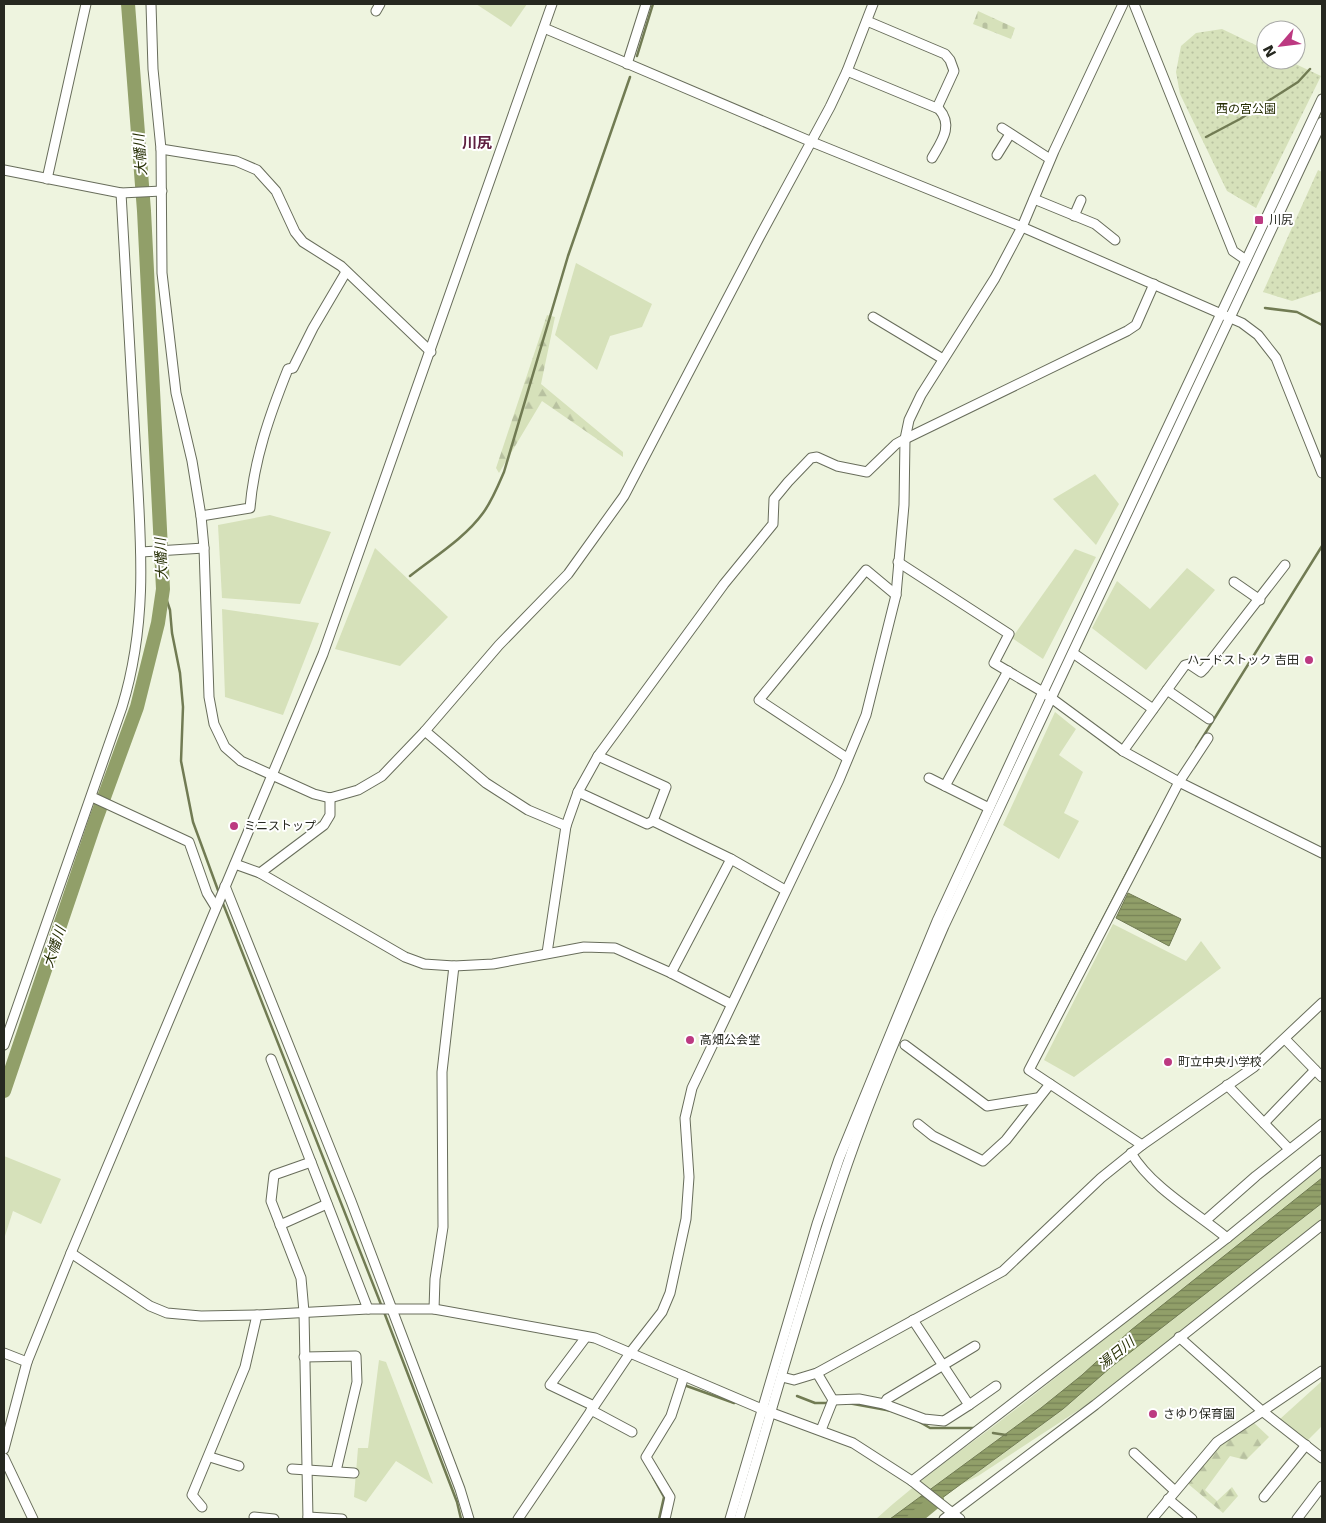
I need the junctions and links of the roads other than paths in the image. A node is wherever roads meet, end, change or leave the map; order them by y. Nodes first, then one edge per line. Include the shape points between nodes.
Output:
1 (86, 4) edge
2 (151, 4) edge
3 (552, 4) edge
4 (646, 4) edge
5 (873, 4) edge
6 (1123, 4) edge
7 (1134, 4) edge
8 (867, 21) junction
9 (544, 28) junction
10 (627, 64) junction
11 (847, 71) junction
12 (1322, 98) edge
13 (937, 108) junction
14 (1322, 122) edge
15 (1002, 128) dead end
16 (1010, 134) junction
17 (812, 142) junction
18 (161, 149) junction
19 (996, 155) dead end
20 (932, 158) dead end
21 (1050, 159) junction
22 (4, 170) edge
23 (47, 179) junction
24 (158, 191) junction
25 (121, 193) junction
26 (1034, 199) junction
27 (1080, 200) dead end
28 (1074, 216) junction
29 (1022, 227) junction
30 (1115, 240) dead end
31 (1246, 260) junction
32 (346, 272) junction
33 (1154, 284) junction
34 (1220, 314) junction
35 (873, 317) dead end
36 (1230, 319) junction
37 (431, 352) junction
38 (943, 359) junction
39 (905, 439) junction
40 (1322, 473) edge
41 (201, 516) junction
42 (204, 548) junction
43 (141, 552) junction
44 (898, 562) junction
45 (1285, 565) dead end
46 (1234, 582) dead end
47 (896, 595) junction
48 (1260, 600) junction
49 (1073, 653) junction
50 (1008, 671) junction
51 (1168, 690) junction
52 (1043, 692) junction
53 (1051, 699) junction
54 (1153, 709) junction
55 (1209, 719) dead end
56 (425, 731) junction
57 (1208, 738) dead end
58 (1123, 752) junction
59 (598, 756) junction
60 (847, 758) junction
61 (272, 776) junction
62 (929, 778) dead end
63 (1178, 782) junction
64 (945, 786) junction
65 (578, 792) junction
66 (92, 796) junction
67 (330, 798) junction
68 (989, 808) junction
69 (653, 821) junction
70 (566, 826) junction
71 (1322, 853) edge
72 (731, 860) junction
73 (235, 864) junction
74 (260, 873) junction
75 (224, 888) junction
76 (785, 890) junction
77 (216, 904) junction
78 (547, 953) junction
79 (454, 966) junction
80 (671, 973) junction
81 (1322, 1003) edge
82 (731, 1004) junction
83 (1285, 1039) junction
84 (4, 1045) edge
85 (905, 1045) dead end
86 (272, 1059) dead end
87 (1315, 1070) junction
88 (1322, 1077) edge
89 (1050, 1084) junction
90 (1227, 1085) junction
91 (1036, 1098) junction
92 (1264, 1123) junction
93 (918, 1124) dead end
94 (1322, 1124) edge
95 (1142, 1144) junction
96 (1289, 1149) junction
97 (1131, 1153) junction
98 (1322, 1160) edge
99 (312, 1162) junction
100 (327, 1204) junction
101 (1206, 1220) junction
102 (280, 1225) junction
103 (1322, 1225) edge
104 (1227, 1238) junction
105 (71, 1253) junction
106 (390, 1308) junction
107 (371, 1309) junction
108 (434, 1309) junction
109 (304, 1312) junction
110 (257, 1315) junction
111 (913, 1320) junction
112 (586, 1337) junction
113 (1179, 1337) junction
114 (975, 1346) dead end
115 (4, 1353) edge
116 (630, 1353) junction
117 (304, 1357) junction
118 (28, 1362) junction
119 (943, 1367) junction
120 (1322, 1372) edge
121 (817, 1373) junction
122 (684, 1376) junction
123 (782, 1377) junction
124 (996, 1386) dead end
125 (833, 1400) junction
126 (884, 1404) junction
127 (969, 1406) junction
128 (592, 1408) junction
129 (768, 1411) junction
130 (1262, 1411) junction
131 (821, 1430) junction
132 (632, 1432) dead end
133 (1306, 1445) junction
134 (4, 1449) edge
135 (1134, 1453) dead end
136 (210, 1457) junction
137 (4, 1458) edge
138 (1322, 1458) edge
139 (239, 1466) dead end
140 (292, 1469) dead end
141 (307, 1469) junction
142 (336, 1471) junction
143 (354, 1473) dead end
144 (913, 1482) junction
145 (1322, 1486) edge
146 (1175, 1491) junction
147 (1264, 1497) dead end
148 (1168, 1499) junction
149 (202, 1507) dead end
150 (948, 1515) edge
151 (254, 1517) dead end
152 (308, 1518) edge
153 (33, 1519) edge
154 (274, 1519) edge
155 (342, 1519) edge
156 (468, 1519) edge
157 (518, 1519) edge
158 (665, 1519) edge
159 (730, 1519) edge
160 (739, 1519) edge
161 (960, 1519) edge
162 (1152, 1519) edge
163 (1192, 1519) edge
164 (1297, 1519) edge

1 - 23 street
2 - 18 street
3 - 9 street
4 - 10 street
5 - 8 street
6 - 21 street
7 - 31 street via 1233,251
8 - 11 street
8 - 13 street via 945,54 950,60 954,71
9 - 10 street
9 - 37 street
10 - 17 street
11 - 13 street
11 - 17 street
12 - 31 street
13 - 20 street via 946,116 947,130
14 - 36 street
15 - 16 street
16 - 19 street
16 - 21 street
17 - 29 street
17 - 56 street via 624,496 568,574 499,645
18 - 24 street
18 - 32 street via 236,161 257,170 276,191 303,242
21 - 26 street
22 - 23 street
23 - 25 street
24 - 25 street
24 - 41 street via 170,353
25 - 43 street
26 - 28 street
26 - 29 street
27 - 28 street
28 - 30 street via 1095,224
29 - 33 street
29 - 38 street via 995,278
31 - 34 street
32 - 37 street
32 - 41 street via 293,368 288,369 268,422 252,480 250,508
33 - 34 street
33 - 39 street via 1136,325 1127,331
34 - 36 street
34 - 52 street
35 - 38 street
36 - 40 street via 1252,330 1268,345
36 - 49 street
37 - 61 street via 323,654
38 - 39 street via 908,420
39 - 44 street via 904,505
39 - 59 street via 867,472 811,458 774,499 772,524
41 - 42 street
42 - 43 street
42 - 61 street via 209,697 214,724 225,747 241,761
43 - 66 street via 139,635 133,673
44 - 47 street
44 - 50 street via 1009,634 994,663
45 - 48 street
46 - 48 street
47 - 60 street via 866,714
47 - 60 street via 866,570 758,700
48 - 51 street via 1202,672 1185,665
49 - 53 street
49 - 54 street
50 - 52 street
50 - 64 street
51 - 54 street
51 - 55 street
52 - 53 street
52 - 68 street
53 - 58 street
53 - 123 street via 944,926 901,1027 845,1171
54 - 58 street
56 - 67 street via 382,776 358,790
56 - 70 street via 486,783 528,810
57 - 63 street
58 - 63 street
59 - 65 street
59 - 69 street via 666,787
60 - 76 street
61 - 67 street
61 - 73 street
62 - 64 street
63 - 71 street
63 - 89 street via 1029,1070
64 - 68 street
65 - 69 street via 646,824
65 - 70 street
66 - 77 street via 189,842 207,893
66 - 84 street
67 - 74 street via 330,815 324,825
68 - 129 street via 937,921 839,1159 818,1224
69 - 72 street
70 - 78 street
72 - 76 street
72 - 80 street
73 - 74 street
73 - 75 street
74 - 79 street via 404,957 424,964
75 - 77 street
75 - 106 street
76 - 82 street
77 - 105 street
78 - 79 street via 493,964
78 - 80 street via 584,947 614,948
79 - 108 street via 442,1072 443,1227
80 - 82 street
81 - 83 street
82 - 116 street via 697,1074 685,1118 689,1177 686,1219 670,1293 662,1312
83 - 87 street
83 - 90 street via 1254,1067
85 - 91 street via 987,1106
86 - 99 street
87 - 88 street
87 - 92 street
89 - 91 street
89 - 95 street
90 - 92 street
90 - 95 street
91 - 93 street via 1006,1140 983,1161 933,1136
92 - 96 street
94 - 96 street
95 - 97 street
96 - 101 street
97 - 101 street via 1139,1166 1161,1186
97 - 111 street via 1003,1271
98 - 104 street
99 - 100 street
99 - 102 street via 274,1176 271,1201
100 - 102 street
100 - 107 street
101 - 104 street
102 - 109 street via 301,1278
103 - 113 street
104 - 144 street
105 - 110 street via 167,1314
105 - 118 street
106 - 107 street
106 - 108 street
106 - 156 street via 460,1490
107 - 109 street
108 - 112 street
109 - 110 street
109 - 117 street
110 - 136 street via 245,1367
111 - 119 street
111 - 121 street
112 - 116 street
112 - 128 street via 550,1385
113 - 130 street
113 - 150 street via 1096,1405
114 - 119 street
115 - 118 street
116 - 122 street
116 - 128 street
117 - 141 street
117 - 142 street via 356,1356 356,1382
118 - 134 street
119 - 126 street via 887,1399
119 - 127 street
120 - 130 street
121 - 123 street via 794,1380
121 - 125 street
122 - 129 street
122 - 158 street via 671,1416 649,1461 670,1497
123 - 129 street
124 - 127 street
125 - 126 street via 859,1399
125 - 131 street
126 - 127 street via 924,1419 944,1421
128 - 132 street
128 - 157 street
129 - 131 street
129 - 159 street
129 - 160 street
130 - 133 street
130 - 146 street via 1217,1442
131 - 144 street via 853,1443
133 - 138 street
133 - 147 street
135 - 146 street
136 - 139 street
136 - 149 street via 192,1495
137 - 153 street
140 - 141 street
141 - 142 street
141 - 152 street
142 - 143 street
144 - 150 street
145 - 164 street
146 - 148 street
148 - 162 street
148 - 163 street
150 - 161 street
151 - 154 street
152 - 155 street

